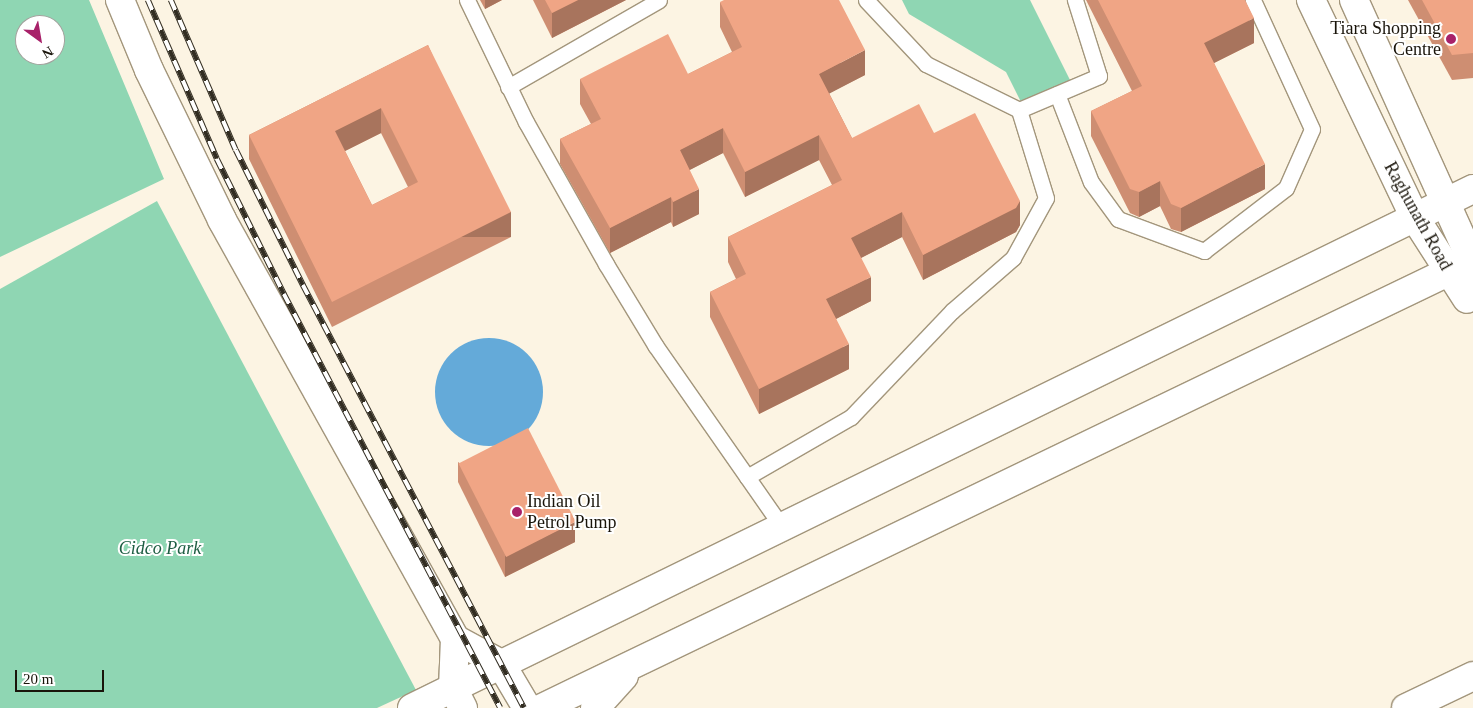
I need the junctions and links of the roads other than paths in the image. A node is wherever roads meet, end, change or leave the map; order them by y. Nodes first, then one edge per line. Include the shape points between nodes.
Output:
1 (120, 0) edge
2 (467, 0) edge
3 (659, 0) edge
4 (866, 0) edge
5 (1075, 0) edge
6 (1252, 0) edge
7 (1311, 0) edge
8 (1354, 0) edge
9 (508, 86) junction
10 (1057, 94) junction
11 (1019, 110) junction
12 (1473, 190) edge
13 (1447, 202) junction
14 (1415, 218) junction
15 (1472, 256) edge
16 (1448, 272) junction
17 (1470, 306) edge
18 (747, 476) junction
19 (782, 527) junction
20 (455, 639) junction
21 (665, 648) junction
22 (501, 664) junction
23 (1473, 676) edge
24 (458, 698) edge
25 (412, 708) edge
26 (527, 708) edge
27 (542, 708) edge
28 (595, 708) edge
29 (1406, 708) edge

1 - 20 main road via 148,70 222,220
2 - 9 lane
3 - 9 lane
4 - 11 lane via 926,64
5 - 10 lane via 1099,76
6 - 10 lane via 1312,129 1286,188 1204,251 1118,219 1091,182
7 - 14 main road, Raghunath Road
8 - 13 main road, Raghunath Road
9 - 18 lane via 650,337
10 - 11 lane
11 - 18 lane via 1046,198 1013,258 952,311 851,417
12 - 13 main road
13 - 14 main road
13 - 15 main road, Raghunath Road
14 - 16 main road, Raghunath Road
14 - 19 main road
15 - 16 main road
15 - 17 main road, Raghunath Road
16 - 17 main road, Raghunath Road
16 - 21 main road
18 - 19 lane
19 - 22 main road
20 - 22 main road
20 - 24 main road
21 - 27 main road
21 - 28 main road via 619,680
22 - 24 main road
22 - 26 main road
23 - 29 main road
24 - 25 main road

